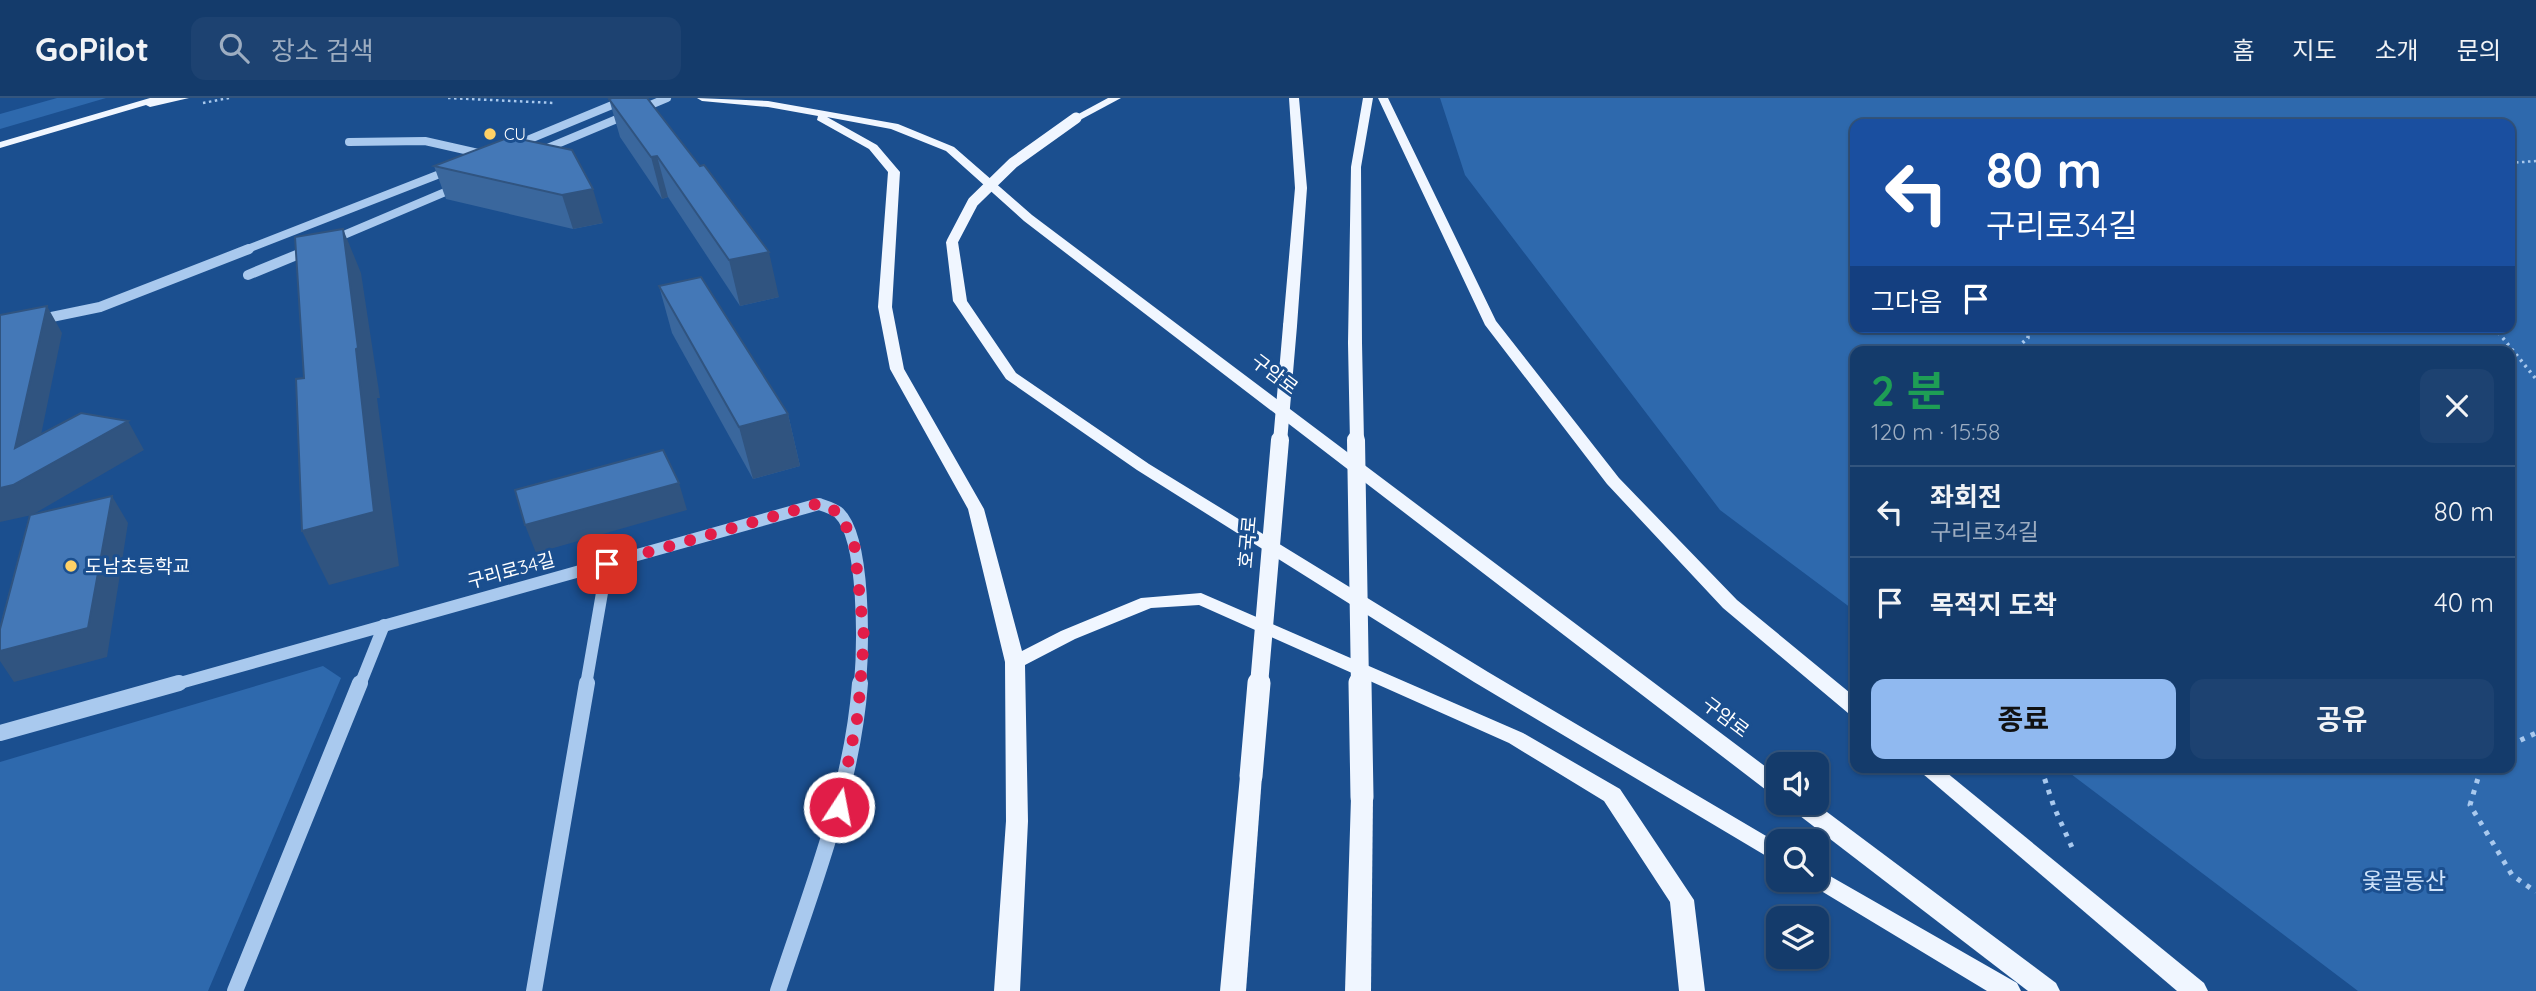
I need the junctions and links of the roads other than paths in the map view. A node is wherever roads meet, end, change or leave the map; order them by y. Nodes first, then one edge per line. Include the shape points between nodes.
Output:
1 (161, 98) edge
2 (184, 98) edge
3 (629, 98) edge
4 (667, 98) edge
5 (702, 98) edge
6 (1116, 98) edge
7 (1294, 98) edge
8 (1368, 98) edge
9 (1383, 98) edge
10 (122, 109) junction
11 (808, 111) junction
12 (349, 142) dead end
13 (0, 145) edge
14 (488, 155) junction
15 (529, 156) edge
16 (475, 160) edge
17 (463, 165) edge
18 (465, 183) edge
19 (248, 275) dead end
20 (29, 321) edge
21 (607, 564) junction
22 (384, 625) junction
23 (1015, 662) junction
24 (1850, 704) edge
25 (0, 733) edge
26 (1933, 773) edge
27 (1766, 778) edge
28 (1815, 815) edge
29 (1766, 847) edge
30 (1829, 885) edge
31 (235, 991) edge
32 (534, 991) edge
33 (778, 991) edge
34 (1007, 991) edge
35 (1233, 991) edge
36 (1358, 991) edge
37 (1692, 991) edge
38 (2008, 991) edge
39 (2047, 991) edge
40 (2195, 991) edge

1 - 10 main road
2 - 10 main road
3 - 14 street
4 - 15 street
5 - 11 main road, 구암로
6 - 29 main road, bridge via 1076,118 1013,163 973,202 952,242 960,301 1012,376 1155,474
7 - 35 main road, 호국로, bridge via 1301,188
8 - 36 main road, bridge via 1356,167 1362,797
9 - 24 main road via 1490,322 1523,365 1613,481 1730,604
10 - 13 main road
11 - 23 main road via 873,147 894,172 885,307 897,369 976,509
11 - 27 main road, 구암로 via 894,125 950,149 1028,218
12 - 14 street via 425,141
14 - 16 street
17 - 20 street via 100,307
18 - 19 street
21 - 22 street, 구리로34길
21 - 32 street
21 - 33 street, 구리로34길 via 820,503 839,513 854,542 864,637 858,714 839,807
22 - 25 street, 구리로34길
22 - 31 street
23 - 34 main road via 1017,821
23 - 37 main road via 1148,602 1201,599 1516,738 1612,795 1682,900
26 - 40 main road
28 - 39 main road
30 - 38 main road

